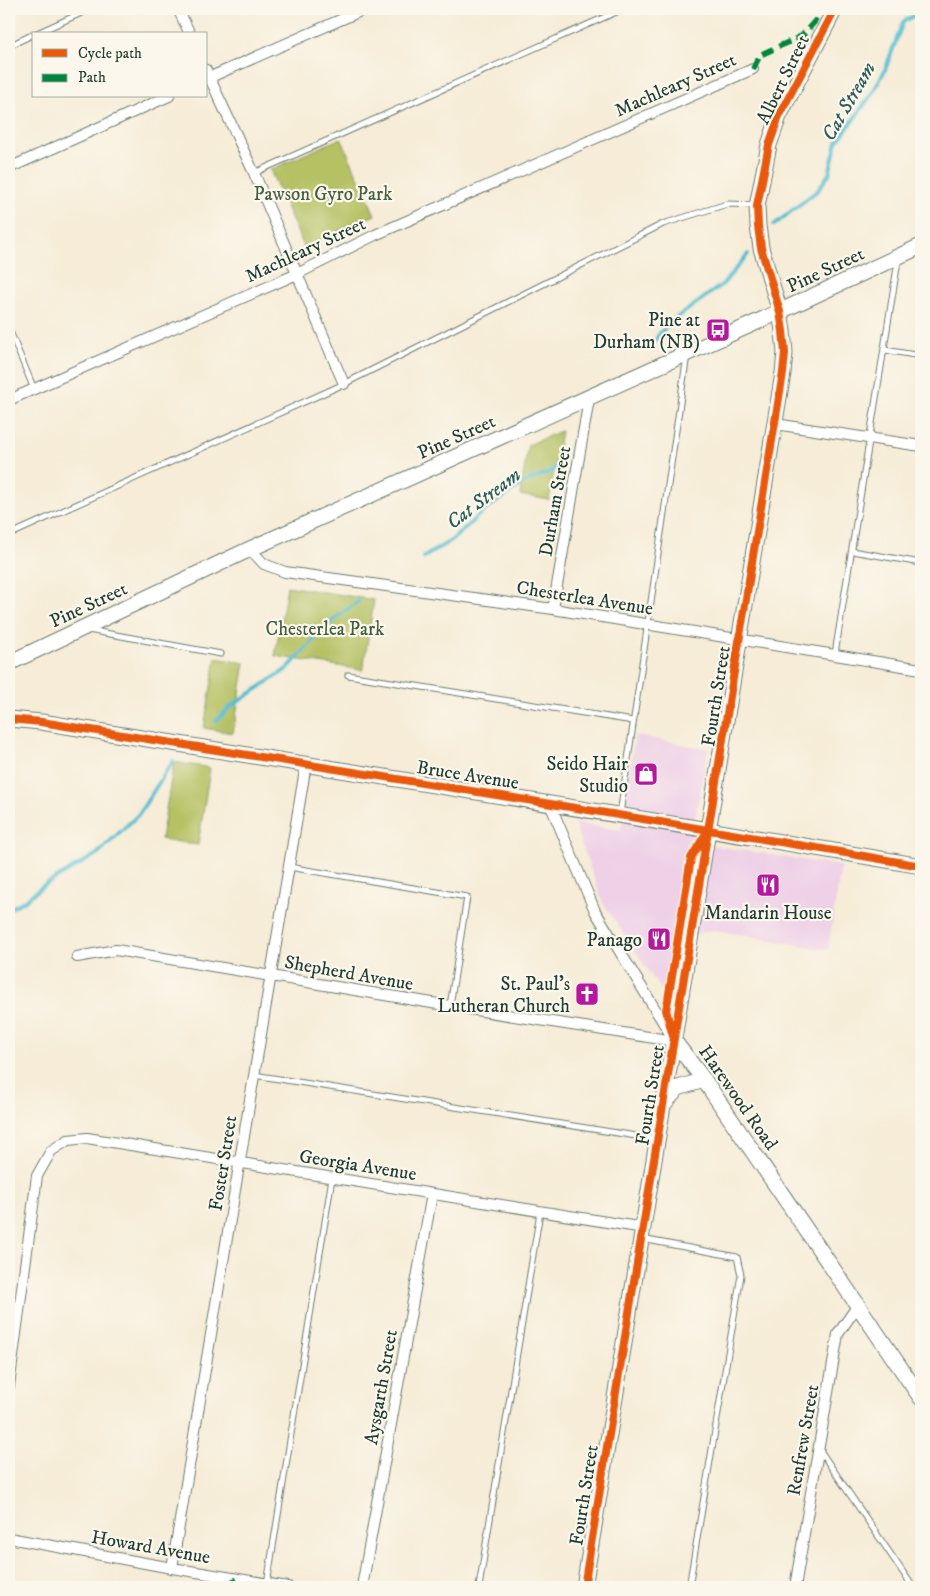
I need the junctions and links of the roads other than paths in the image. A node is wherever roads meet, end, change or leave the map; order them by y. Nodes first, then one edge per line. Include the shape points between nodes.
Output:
1 (90, 9) edge
2 (178, 9) edge
3 (365, 9) edge
4 (623, 9) edge
5 (835, 9) edge
6 (38, 32) edge
7 (189, 32) edge
8 (32, 35) edge
9 (9, 46) edge
10 (753, 69) dead end
11 (208, 76) edge
12 (165, 98) edge
13 (9, 168) edge
14 (254, 173) junction
15 (757, 206) junction
16 (920, 248) edge
17 (899, 257) junction
18 (297, 274) junction
19 (780, 312) junction
20 (9, 329) edge
21 (885, 350) junction
22 (688, 353) junction
23 (921, 356) edge
24 (344, 384) junction
25 (34, 389) junction
26 (589, 398) junction
27 (9, 400) edge
28 (775, 424) junction
29 (870, 438) junction
30 (921, 446) edge
31 (9, 535) edge
32 (250, 550) junction
33 (852, 551) junction
34 (921, 562) edge
35 (553, 609) junction
36 (648, 624) junction
37 (81, 629) junction
38 (740, 640) junction
39 (221, 654) dead end
40 (835, 655) junction
41 (9, 663) edge
42 (921, 669) edge
43 (348, 675) dead end
44 (9, 719) edge
45 (633, 721) junction
46 (306, 764) junction
47 (550, 804) junction
48 (620, 815) junction
49 (709, 829) junction
50 (921, 866) edge
51 (289, 867) junction
52 (77, 957) dead end
53 (271, 976) junction
54 (450, 1006) junction
55 (674, 1041) junction
56 (254, 1075) junction
57 (704, 1080) junction
58 (663, 1105) junction
59 (658, 1140) junction
60 (240, 1162) junction
61 (332, 1177) junction
62 (432, 1194) junction
63 (540, 1211) junction
64 (643, 1234) junction
65 (858, 1305) junction
66 (9, 1386) edge
67 (921, 1398) edge
68 (819, 1448) junction
69 (9, 1538) edge
70 (172, 1568) junction
71 (267, 1584) junction
72 (288, 1587) edge
73 (362, 1587) edge
74 (479, 1587) edge
75 (584, 1587) edge
76 (689, 1587) edge
77 (796, 1587) edge
78 (913, 1587) edge

1 - 6 lane
2 - 7 street
3 - 11 street
4 - 14 lane
5 - 15 street, Albert Street via 779,116 768,145
8 - 9 lane
10 - 18 street, Machleary Street via 375,235
11 - 14 street
12 - 13 street
14 - 18 street
15 - 19 street, Albert Street via 761,248
15 - 24 lane via 727,204 663,224
16 - 17 street, Pine Street
17 - 19 street, Pine Street
17 - 21 lane
18 - 24 street
18 - 25 street, Machleary Street
19 - 22 street, Pine Street
19 - 28 street, Fourth Street via 785,353
20 - 25 lane
21 - 23 lane
21 - 29 lane
22 - 26 street, Pine Street
22 - 36 lane
24 - 31 lane
25 - 27 street, Machleary Street
26 - 32 street, Pine Street
26 - 35 street, Durham Street
28 - 29 street
28 - 38 street, Fourth Street
29 - 30 street
29 - 33 lane
32 - 35 street, Chesterlea Avenue via 264,564 285,572
32 - 37 street, Pine Street
33 - 34 lane
33 - 40 lane
35 - 36 street, Chesterlea Avenue
36 - 38 street, Chesterlea Avenue
36 - 45 lane
37 - 39 lane
37 - 41 street, Pine Street
38 - 40 street, Chesterlea Avenue
38 - 49 street, Fourth Street
40 - 42 street, Chesterlea Avenue
43 - 45 lane
44 - 46 street, Bruce Avenue
45 - 48 lane
46 - 47 street, Bruce Avenue
46 - 51 street, Foster Street
47 - 48 street, Bruce Avenue
47 - 55 street, Harewood Road via 595,911
48 - 49 street, Bruce Avenue
49 - 50 street, Bruce Avenue
49 - 55 street, Fourth Street
51 - 53 street, Foster Street
51 - 54 lane via 467,897
52 - 53 street, Shepherd Avenue via 116,950
53 - 54 street, Shepherd Avenue
53 - 56 street, Foster Street
54 - 55 street, Shepherd Avenue
55 - 57 street, Harewood Road
55 - 58 street, Fourth Street
56 - 59 lane
56 - 60 street, Foster Street
57 - 58 street via 678,1088
57 - 65 street, Harewood Road
58 - 59 street, Fourth Street
59 - 64 street, Fourth Street
60 - 61 street, Georgia Avenue
60 - 66 street, Georgia Avenue via 87,1138 68,1140 51,1151 37,1176
60 - 70 street, Foster Street
61 - 62 street, Georgia Avenue
61 - 71 lane
62 - 63 street, Georgia Avenue
62 - 73 street, Aysgarth Street
63 - 64 street, Georgia Avenue
63 - 74 lane
64 - 75 street, Fourth Street
64 - 76 lane via 738,1257 741,1275
65 - 67 street, Harewood Road
65 - 68 street, Renfrew Street via 838,1334
68 - 77 street, Renfrew Street
68 - 78 lane
69 - 70 street, Howard Avenue
70 - 71 street, Howard Avenue
71 - 72 street, Howard Avenue

